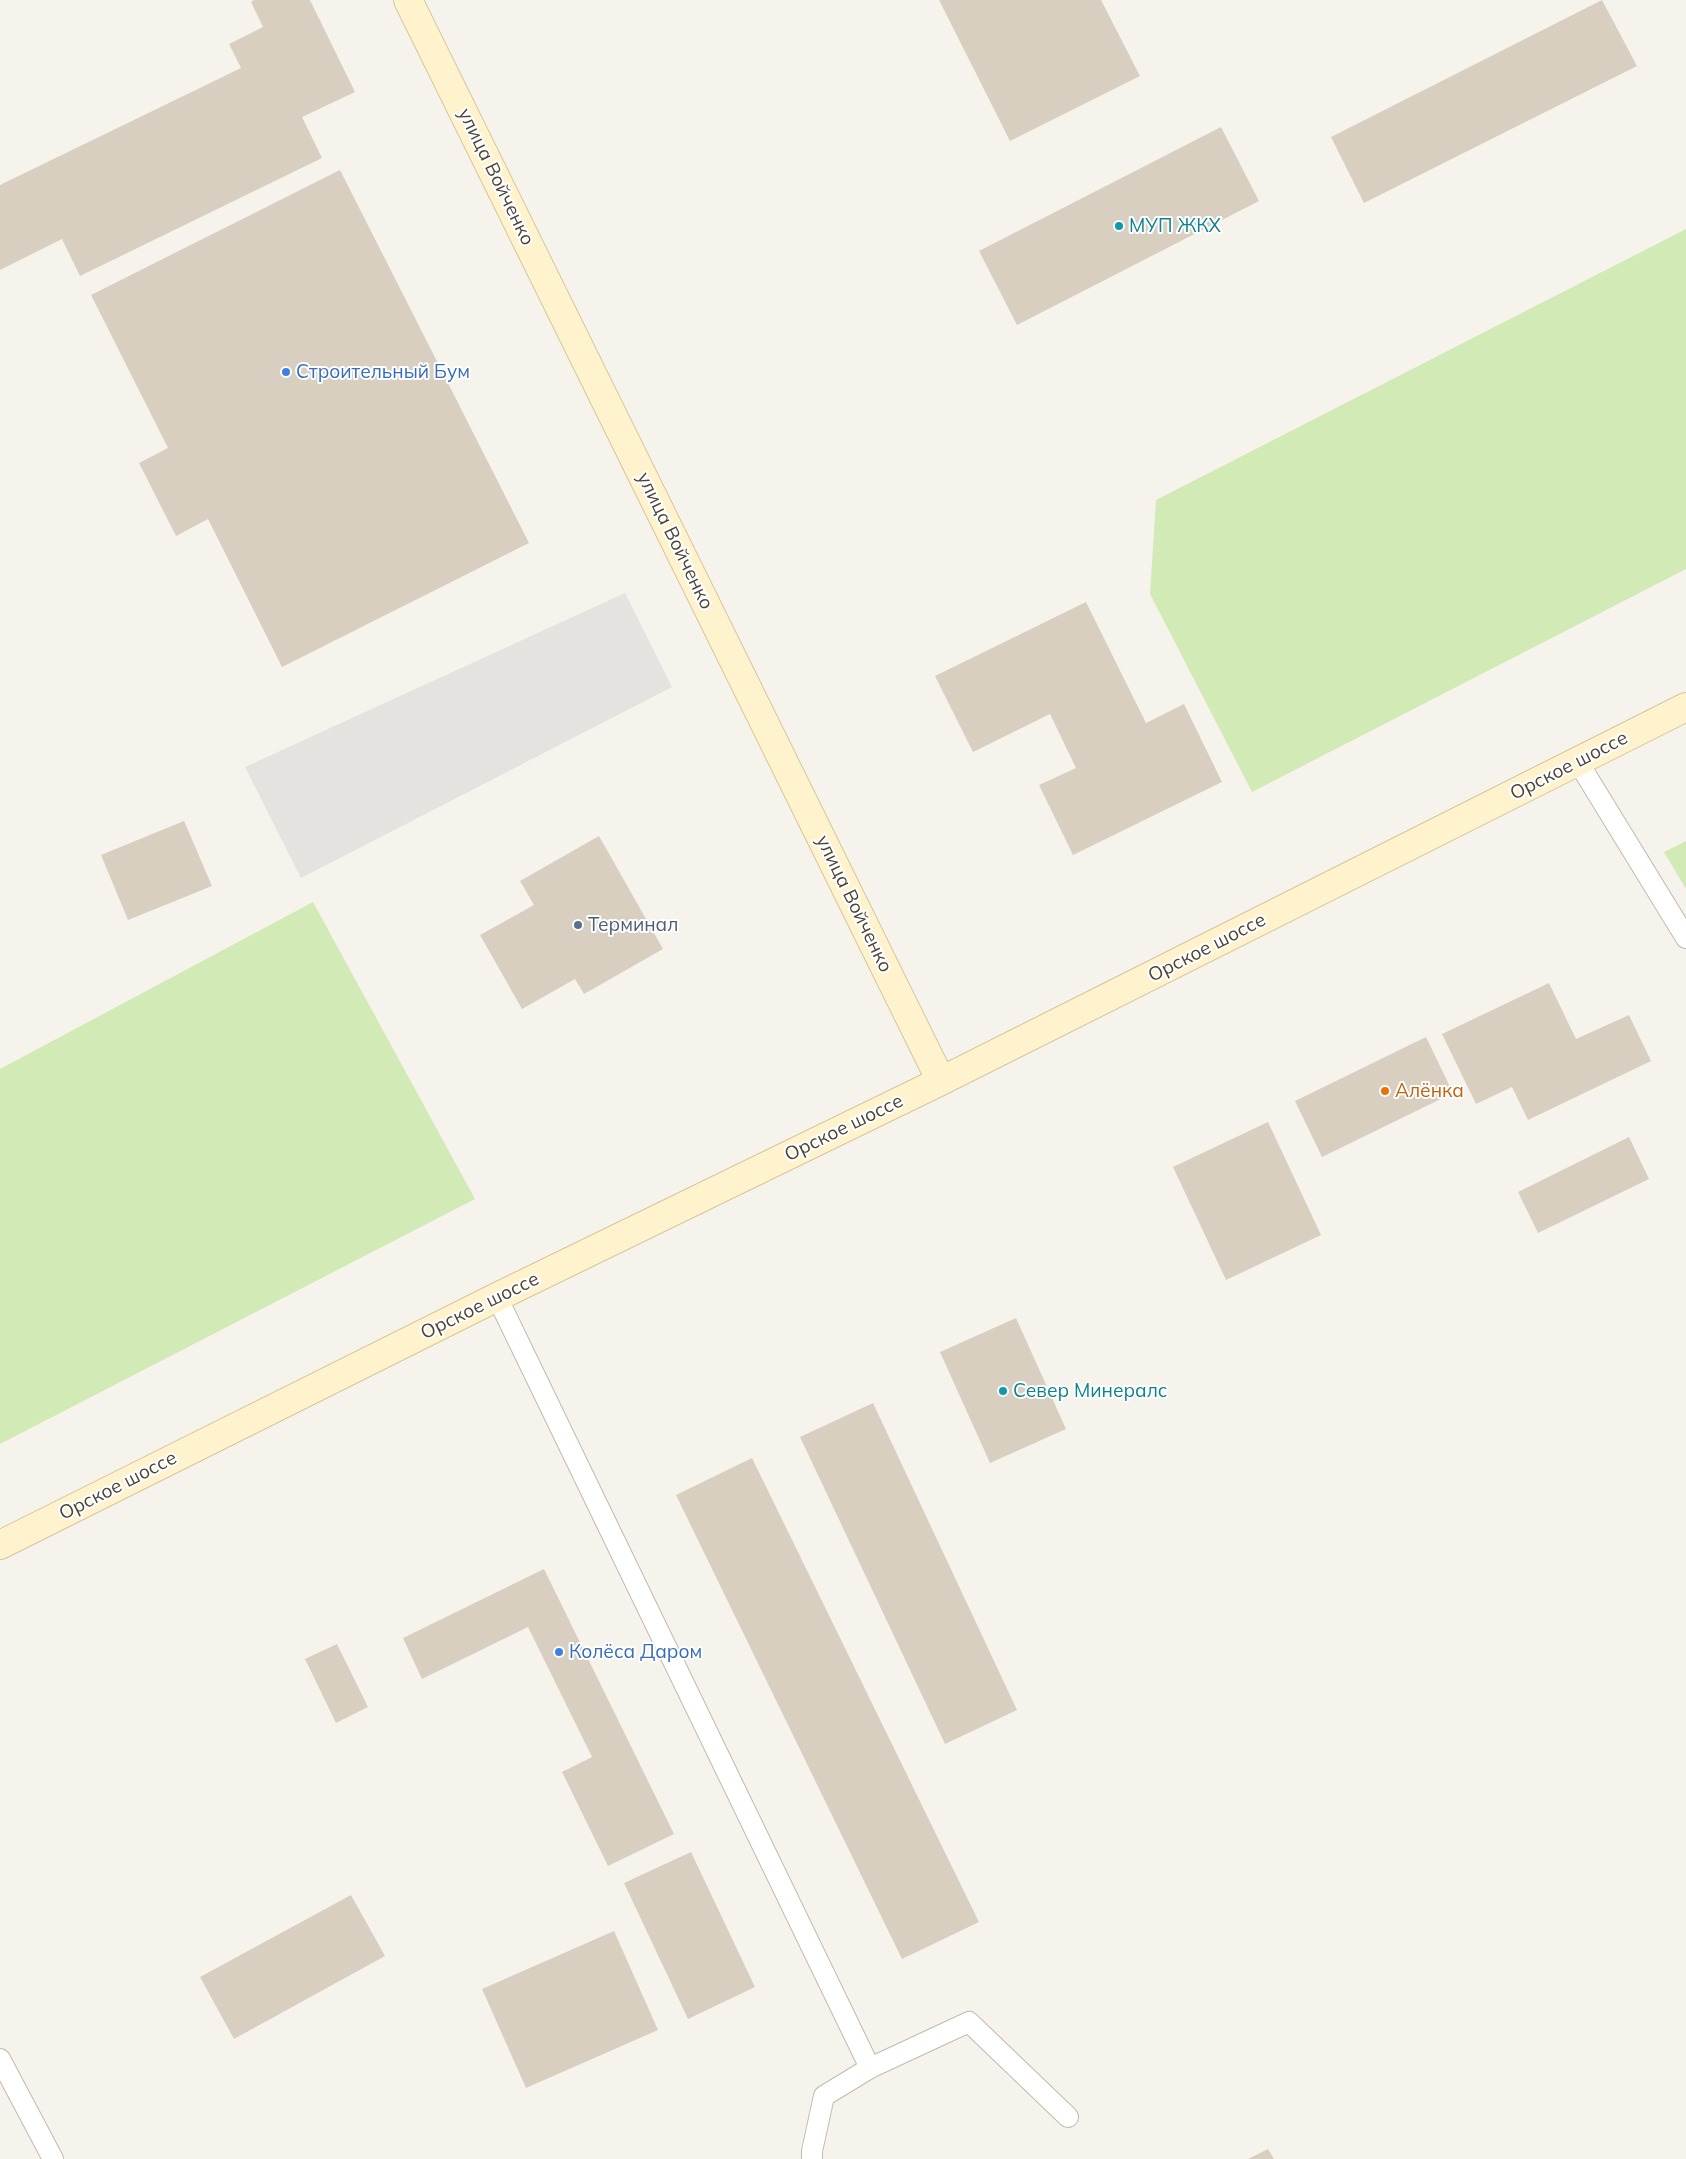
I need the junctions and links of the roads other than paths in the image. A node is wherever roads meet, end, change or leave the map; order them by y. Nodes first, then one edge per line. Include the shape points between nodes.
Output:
1 (408, 0) edge
2 (1686, 707) edge
3 (1578, 762) junction
4 (1686, 938) edge
5 (942, 1082) junction
6 (497, 1297) junction
7 (0, 1545) edge
8 (0, 2059) edge
9 (870, 2068) junction
10 (1068, 2117) dead end
11 (53, 2159) edge
12 (812, 2159) edge

1 - 5 main road, улица Войченко
2 - 3 main road, Орское шоссе
3 - 4 lane
3 - 5 main road, Орское шоссе
5 - 6 main road, Орское шоссе
6 - 7 main road, Орское шоссе
6 - 9 lane
8 - 11 lane
9 - 10 lane via 969,2022
9 - 12 lane via 824,2096

